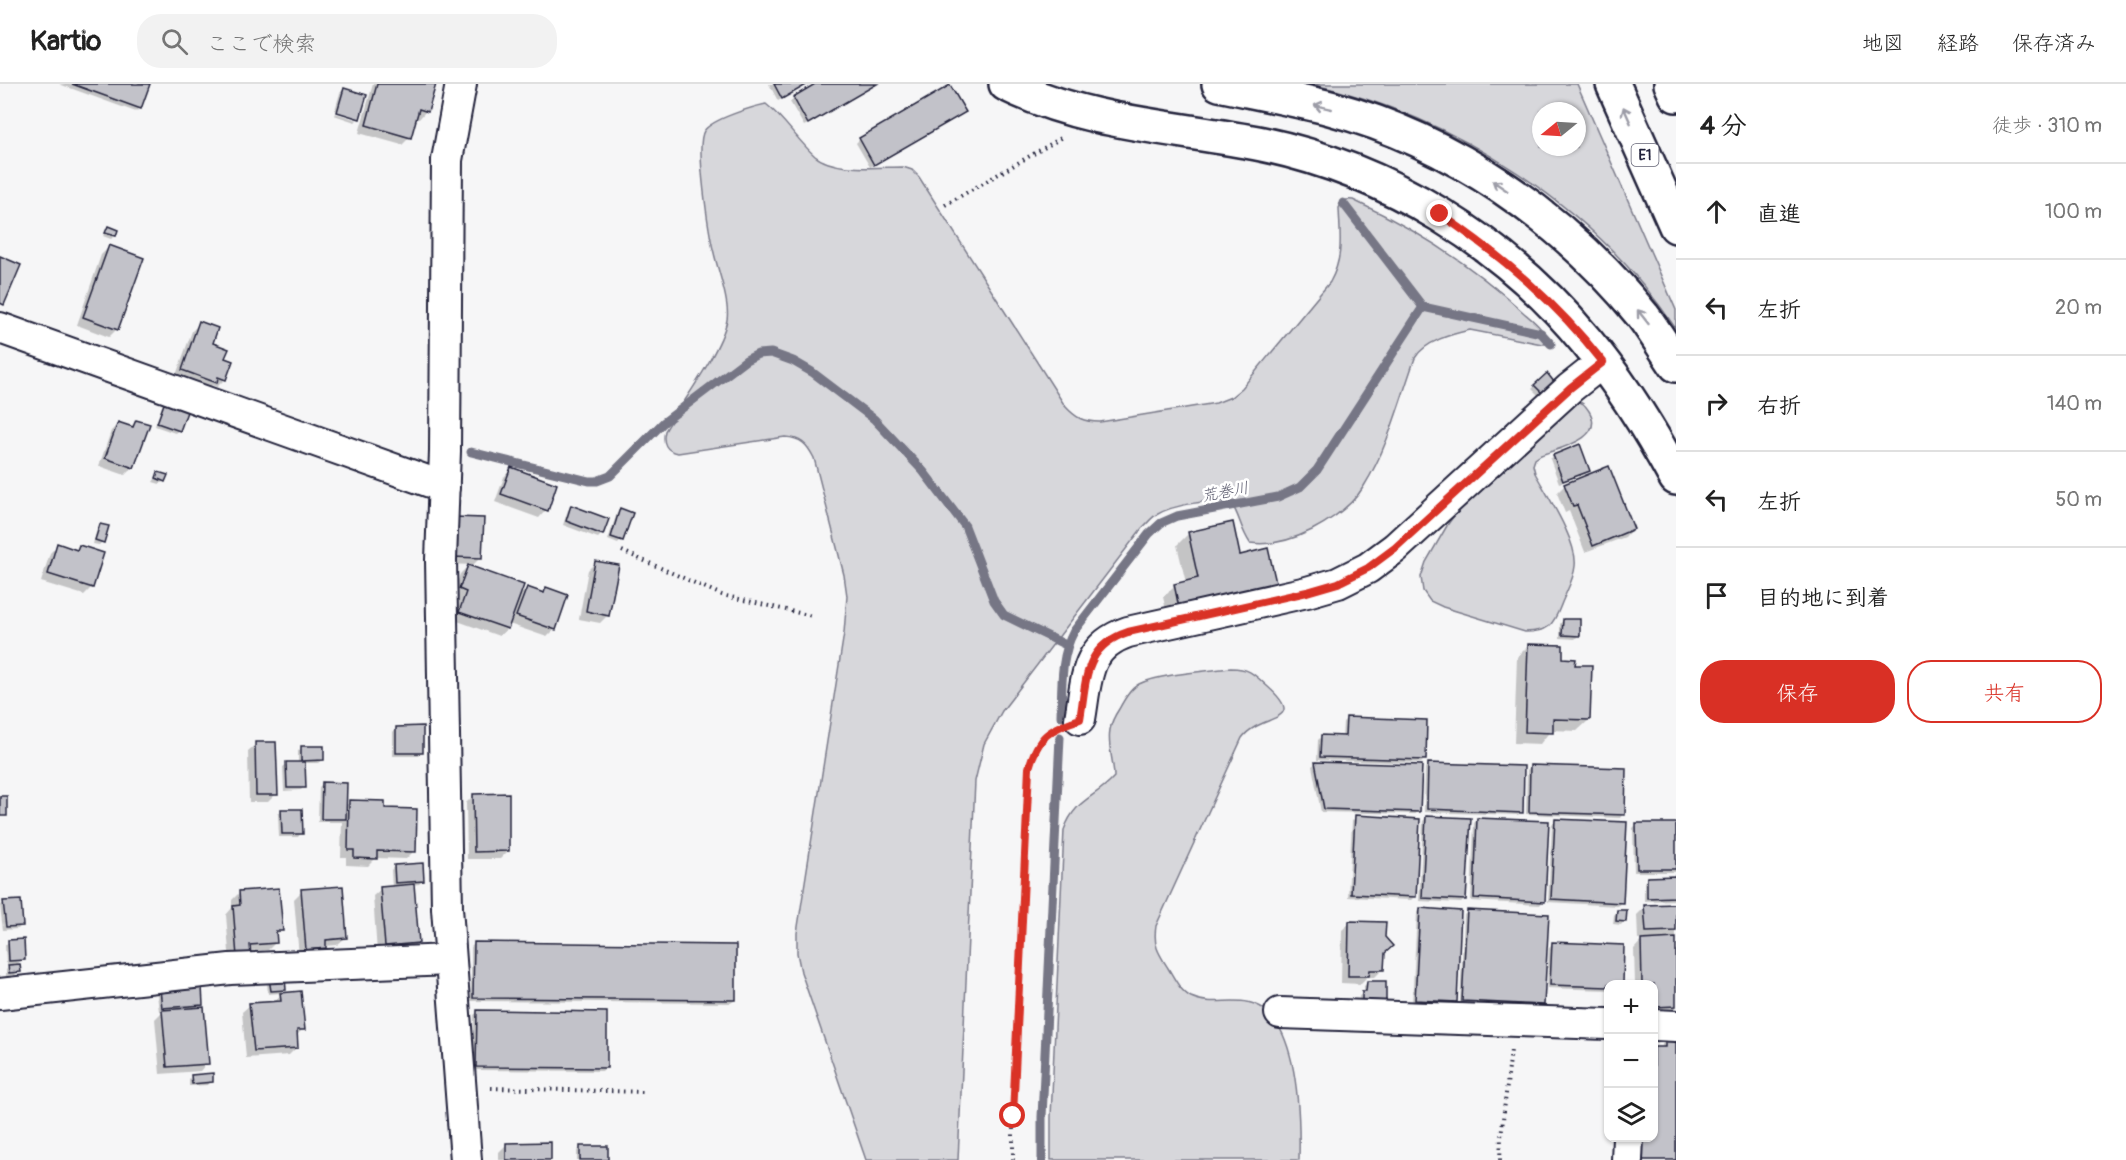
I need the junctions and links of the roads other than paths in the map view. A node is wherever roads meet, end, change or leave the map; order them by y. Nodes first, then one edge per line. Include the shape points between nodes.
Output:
1 (461, 84) edge
2 (1006, 84) edge
3 (1219, 84) edge
4 (1613, 84) edge
5 (1671, 84) edge
6 (1676, 96) edge
7 (1676, 226) edge
8 (0, 328) edge
9 (1603, 362) junction
10 (1676, 365) edge
11 (1676, 478) edge
12 (444, 487) junction
13 (1080, 719) road end
14 (450, 960) junction
15 (0, 994) edge
16 (1280, 1013) dead end
17 (1604, 1024) edge
18 (1658, 1025) edge
19 (1676, 1026) edge
20 (1628, 1142) edge
21 (466, 1160) edge
22 (1627, 1160) edge

1 - 12 street via 447,160
2 - 9 main road via 1118,121 1308,155 1398,191 1440,214 1517,271 1553,304
10 -> 3 main road via 1645,318 1609,276 1569,238 1481,174 1432,147 1331,108
7 -> 4 main road, E1
5 - 6 main road
8 - 12 street
9 - 11 main road
9 - 13 street via 1368,568 1307,592 1111,638 1090,665
12 - 14 street via 441,560
14 - 15 street via 230,969
14 - 21 street
16 - 17 street
18 - 19 street
20 - 22 street

